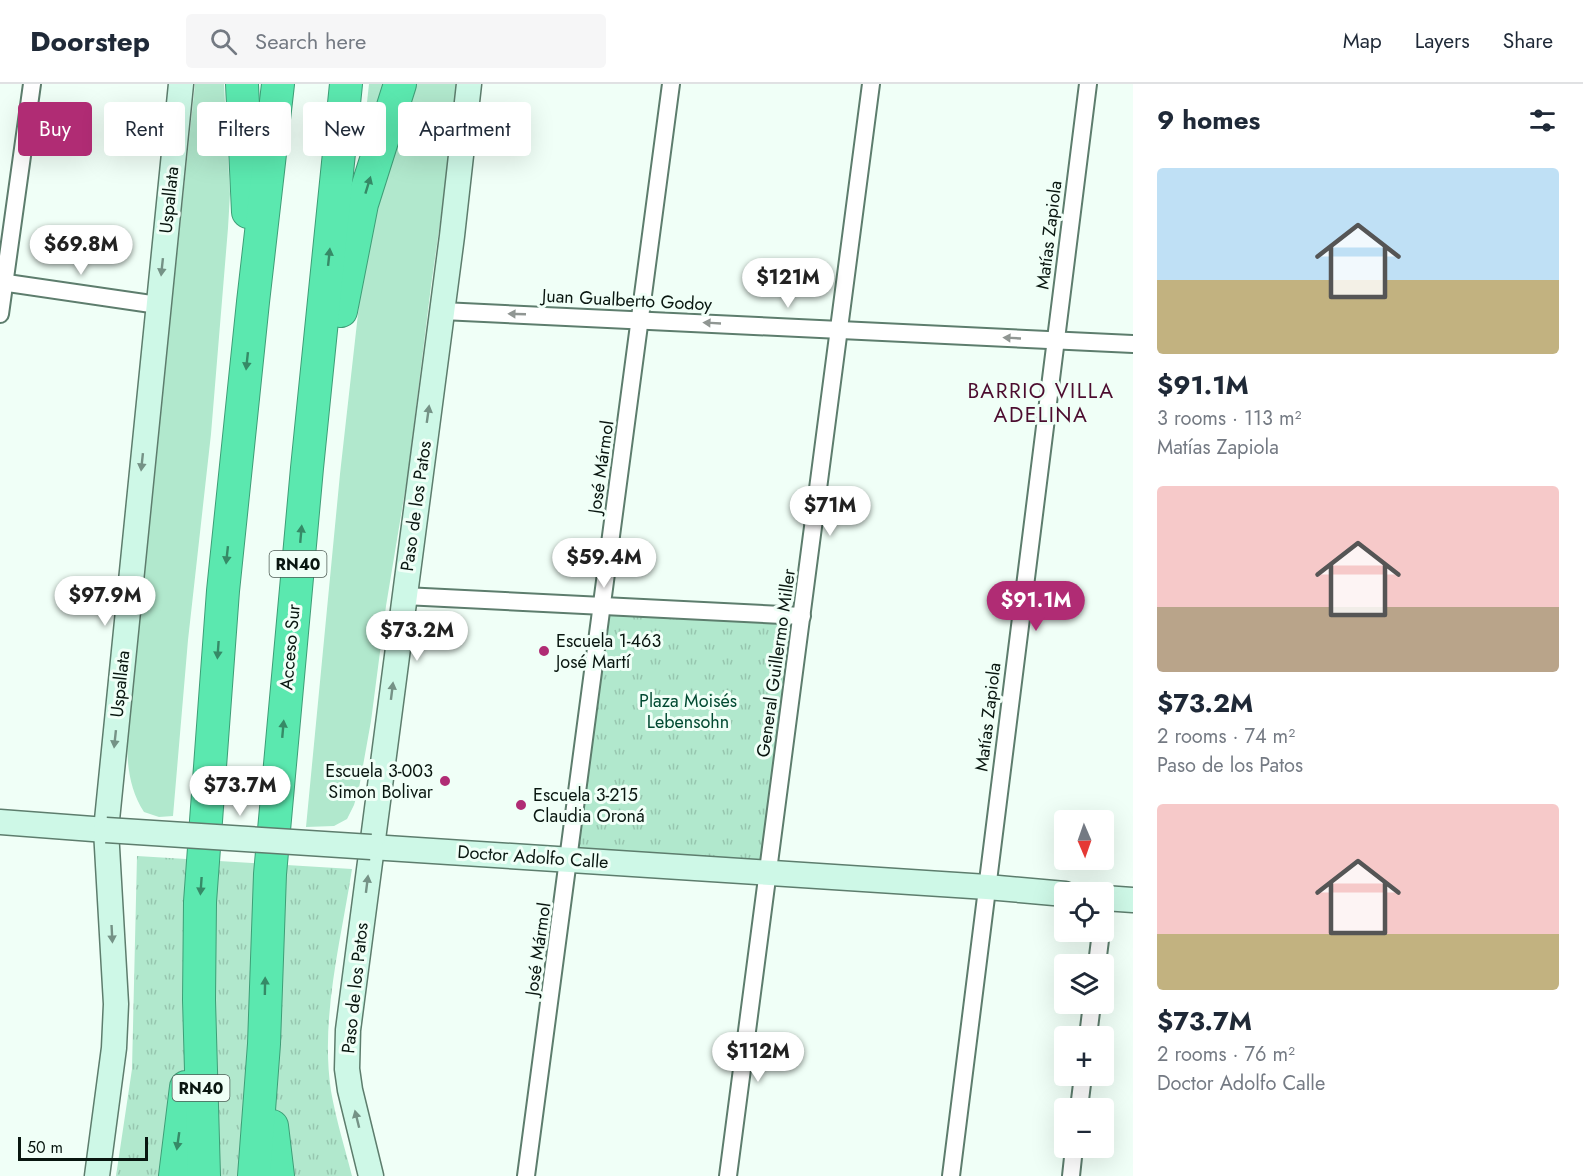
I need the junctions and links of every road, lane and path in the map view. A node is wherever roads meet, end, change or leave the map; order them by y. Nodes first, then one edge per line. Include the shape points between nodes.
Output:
1 (32, 84) edge
2 (181, 84) edge
3 (242, 84) edge
4 (278, 84) edge
5 (346, 84) edge
6 (400, 84) edge
7 (470, 84) edge
8 (671, 84) edge
9 (871, 84) edge
10 (1088, 84) edge
11 (2, 282) edge
12 (252, 303) junction
13 (158, 305) junction
14 (442, 311) junction
15 (0, 314) edge
16 (640, 320) junction
17 (838, 329) junction
18 (1055, 340) junction
19 (1133, 344) edge
20 (307, 468) junction
21 (404, 597) junction
22 (602, 606) junction
23 (802, 616) junction
24 (0, 822) edge
25 (106, 830) junction
26 (371, 847) junction
27 (569, 860) junction
28 (767, 873) junction
29 (987, 887) junction
30 (1054, 893) edge
31 (1133, 900) edge
32 (1114, 901) edge
33 (199, 1000) junction
34 (264, 1044) junction
35 (1073, 1158) edge
36 (98, 1176) edge
37 (175, 1176) edge
38 (204, 1176) edge
39 (254, 1176) edge
40 (278, 1176) edge
41 (371, 1176) edge
42 (526, 1176) edge
43 (728, 1176) edge
44 (951, 1176) edge
45 (1071, 1176) edge

1 - 11 street
2 -> 13 street, Uspallata
3 - 12 highway
4 - 12 highway, RN40
20 -> 5 highway, Acceso Sur / RN40
20 -> 6 highway via 362,204
7 - 14 street, Paso de los Patos
8 - 16 street, José Mármol
9 - 17 street, General Guillermo Miller
10 - 18 street, Matías Zapiola
11 - 13 street
11 - 15 street
12 -> 33 highway, RN40 via 223,591 200,902
13 -> 25 street, Uspallata
16 -> 14 street, Juan Gualberto Godoy
21 -> 14 street, Paso de los Patos
17 -> 16 street, Juan Gualberto Godoy
16 - 22 street, José Mármol
18 -> 17 street, Juan Gualberto Godoy
17 - 23 street, General Guillermo Miller
18 - 19 street, Juan Gualberto Godoy
18 - 29 street, Matías Zapiola
34 -> 20 highway, Acceso Sur / RN40 via 270,874
21 - 22 street
26 -> 21 street, Paso de los Patos
22 - 23 street
22 - 27 street, José Mármol
23 - 28 street, General Guillermo Miller
24 - 25 street, Doctor Adolfo Calle
25 - 26 street, Doctor Adolfo Calle, bridge
25 -> 36 street, Uspallata via 115,1015
26 - 27 street, Doctor Adolfo Calle
41 -> 26 street, Paso de los Patos via 347,1069 348,1030
27 - 28 street, Doctor Adolfo Calle
27 - 42 street, José Mármol
28 - 29 street, Doctor Adolfo Calle
28 - 43 street, General Guillermo Miller
29 - 30 street, Doctor Adolfo Calle
29 - 44 street, Matías Zapiola
31 - 32 street
33 -> 37 highway
33 - 38 highway, RN40
34 - 39 highway, Acceso Sur / RN40
34 - 40 highway
35 - 45 street

